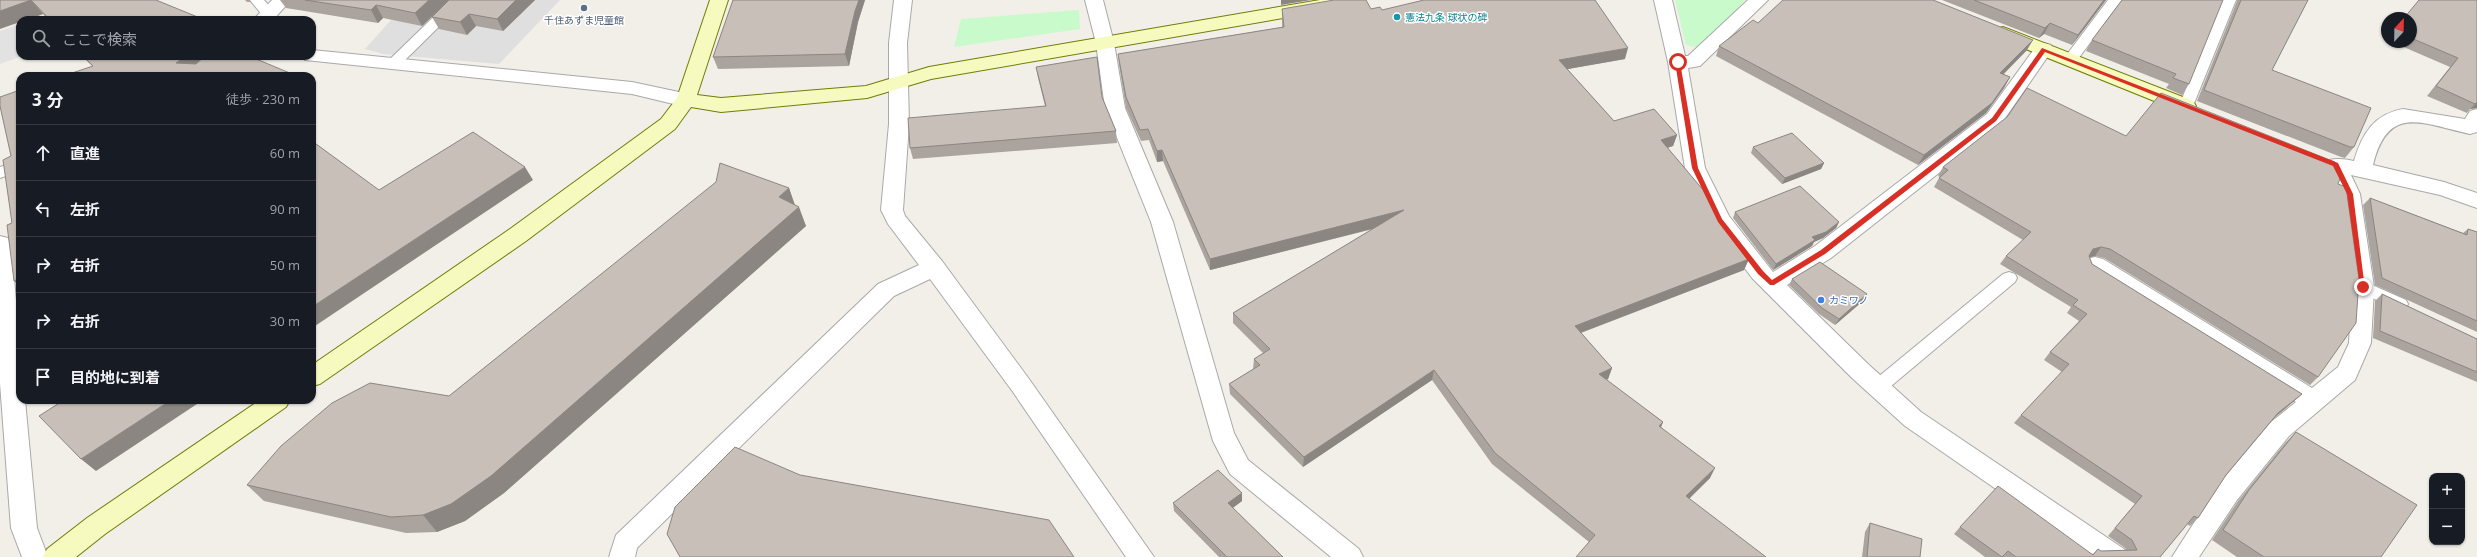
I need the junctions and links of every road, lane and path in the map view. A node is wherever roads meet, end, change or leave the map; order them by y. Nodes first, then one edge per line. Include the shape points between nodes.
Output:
1 (282, 0) edge
2 (459, 0) edge
3 (719, 0) edge
4 (903, 0) edge
5 (1094, 0) edge
6 (1353, 0) edge
7 (1663, 0) edge
8 (1759, 0) edge
9 (2115, 0) edge
10 (2229, 0) edge
11 (262, 11) edge
12 (1985, 25) edge
13 (1105, 43) junction
14 (2044, 49) junction
15 (316, 56) edge
16 (2070, 60) junction
17 (1678, 62) junction
18 (393, 64) junction
19 (899, 82) junction
20 (686, 100) junction
21 (2193, 109) joint
22 (2477, 116) edge
23 (16, 167) edge
24 (2362, 169) junction
25 (0, 173) edge
26 (2477, 201) edge
27 (0, 244) edge
28 (2095, 265) edge
29 (934, 267) junction
30 (2009, 278) dead end
31 (1772, 283) junction
32 (2363, 287) junction
33 (2413, 310) edge
34 (316, 374) edge
35 (1878, 387) junction
36 (2314, 401) junction
37 (272, 404) edge
38 (35, 557) edge
39 (56, 557) edge
40 (622, 557) edge
41 (1140, 557) edge
42 (1350, 557) edge
43 (2115, 557) edge
44 (2185, 557) edge

1 - 11 street
2 - 18 lane
3 - 20 street
4 - 19 street via 898,43
5 - 13 street
6 - 13 street
7 - 17 street
8 - 17 street via 1693,62
9 - 16 lane
10 - 21 lane
12 - 14 street
13 - 19 street via 928,73
13 - 42 street via 1116,108 1162,222 1222,434 1239,467
14 - 16 street
14 - 31 street via 1994,119 1823,252
15 - 18 street
16 - 21 street
17 - 31 street via 1695,168 1720,220 1760,272
18 - 20 street via 632,88
19 - 20 street via 867,92 721,105
19 - 29 street via 899,124 892,210 894,219
20 - 34 street via 668,124 648,140 518,235
22 - 24 street via 2470,127 2417,117 2396,116 2378,130 2366,150
23 - 25 lane
24 - 26 street via 2444,189
24 - 32 street via 2328,162 2350,194
27 - 38 street via 24,528
28 - 36 street
29 - 40 street via 886,290 625,543
29 - 41 street
30 - 35 lane
31 - 35 street
32 - 33 lane
32 - 36 street via 2360,343 2347,373
35 - 43 street via 1913,419
36 - 44 street via 2280,429 2228,492
37 - 39 street via 96,526

